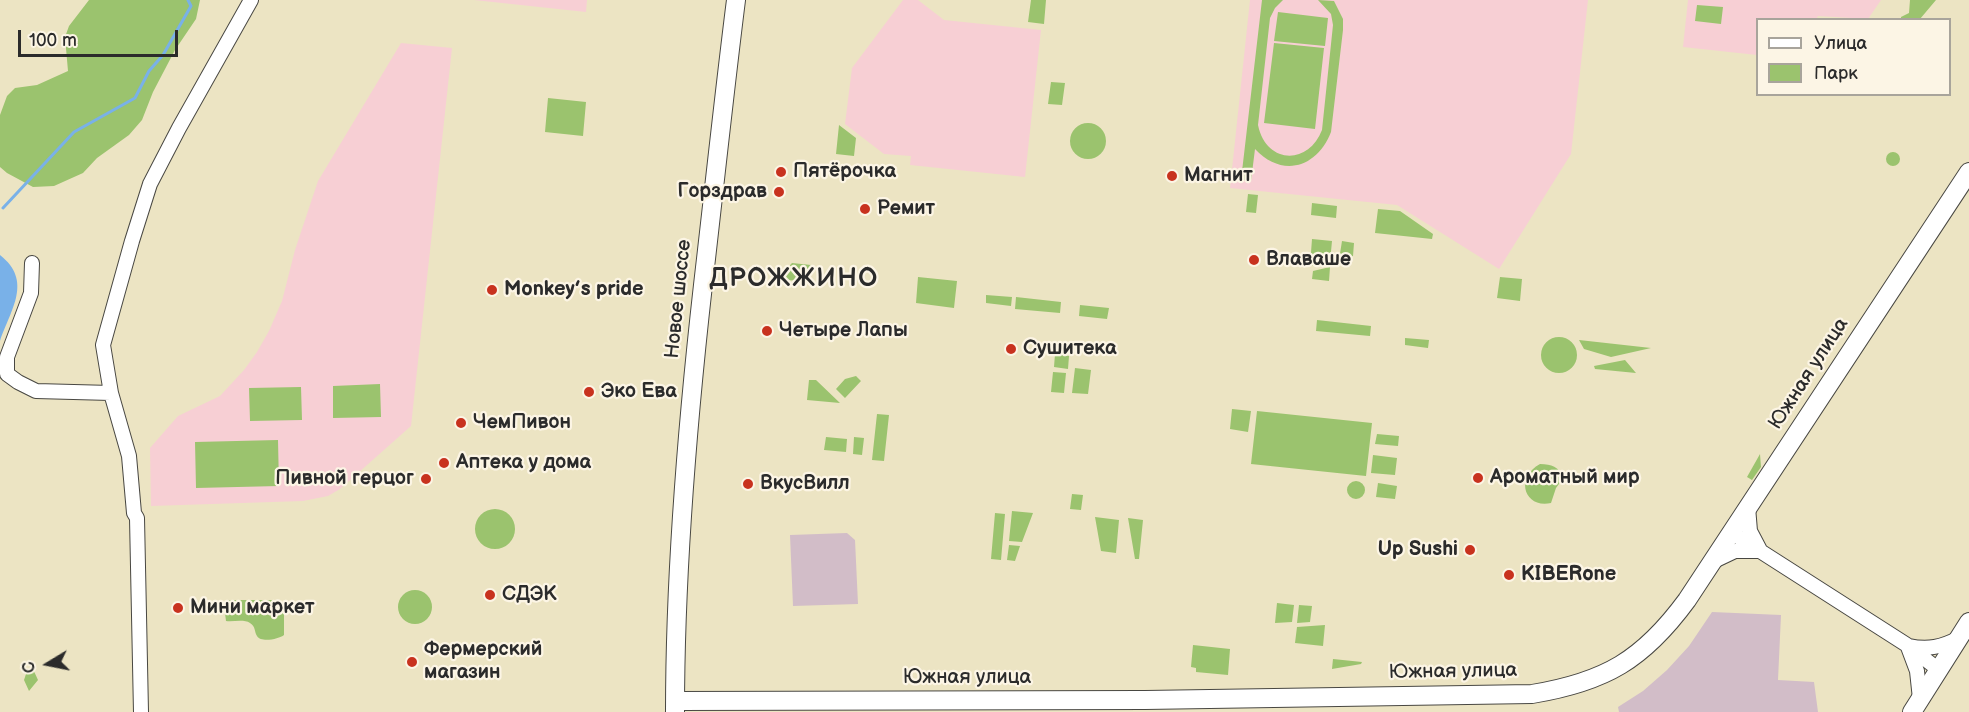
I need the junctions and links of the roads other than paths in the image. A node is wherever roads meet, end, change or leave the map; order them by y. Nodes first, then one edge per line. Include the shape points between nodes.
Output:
1 (251, 0) edge
2 (736, 0) edge
3 (1969, 172) edge
4 (32, 263) dead end
5 (111, 393) junction
6 (1749, 507) junction
7 (1732, 533) junction
8 (1761, 551) junction
9 (1712, 562) junction
10 (1969, 622) edge
11 (1959, 638) junction
12 (1908, 645) junction
13 (1939, 670) junction
14 (1916, 706) edge
15 (675, 707) edge
16 (141, 712) edge

1 - 5 street via 150,184 103,345
2 - 15 street, Новое шоссе via 684,463
3 - 6 street, Южная улица
4 - 5 street via 31,292 7,357 7,374 36,391
5 - 16 street via 129,456 137,518
6 - 7 street, Южная улица
6 - 8 street via 1750,531
7 - 8 street
7 - 9 street, Южная улица
8 - 9 street via 1735,551
8 - 12 street
9 - 15 street, Южная улица via 1668,626 1626,662 1568,688 1532,694
10 - 11 street
11 - 12 street via 1936,648
11 - 13 street
12 - 13 street
12 - 14 street via 1917,671
13 - 14 street

